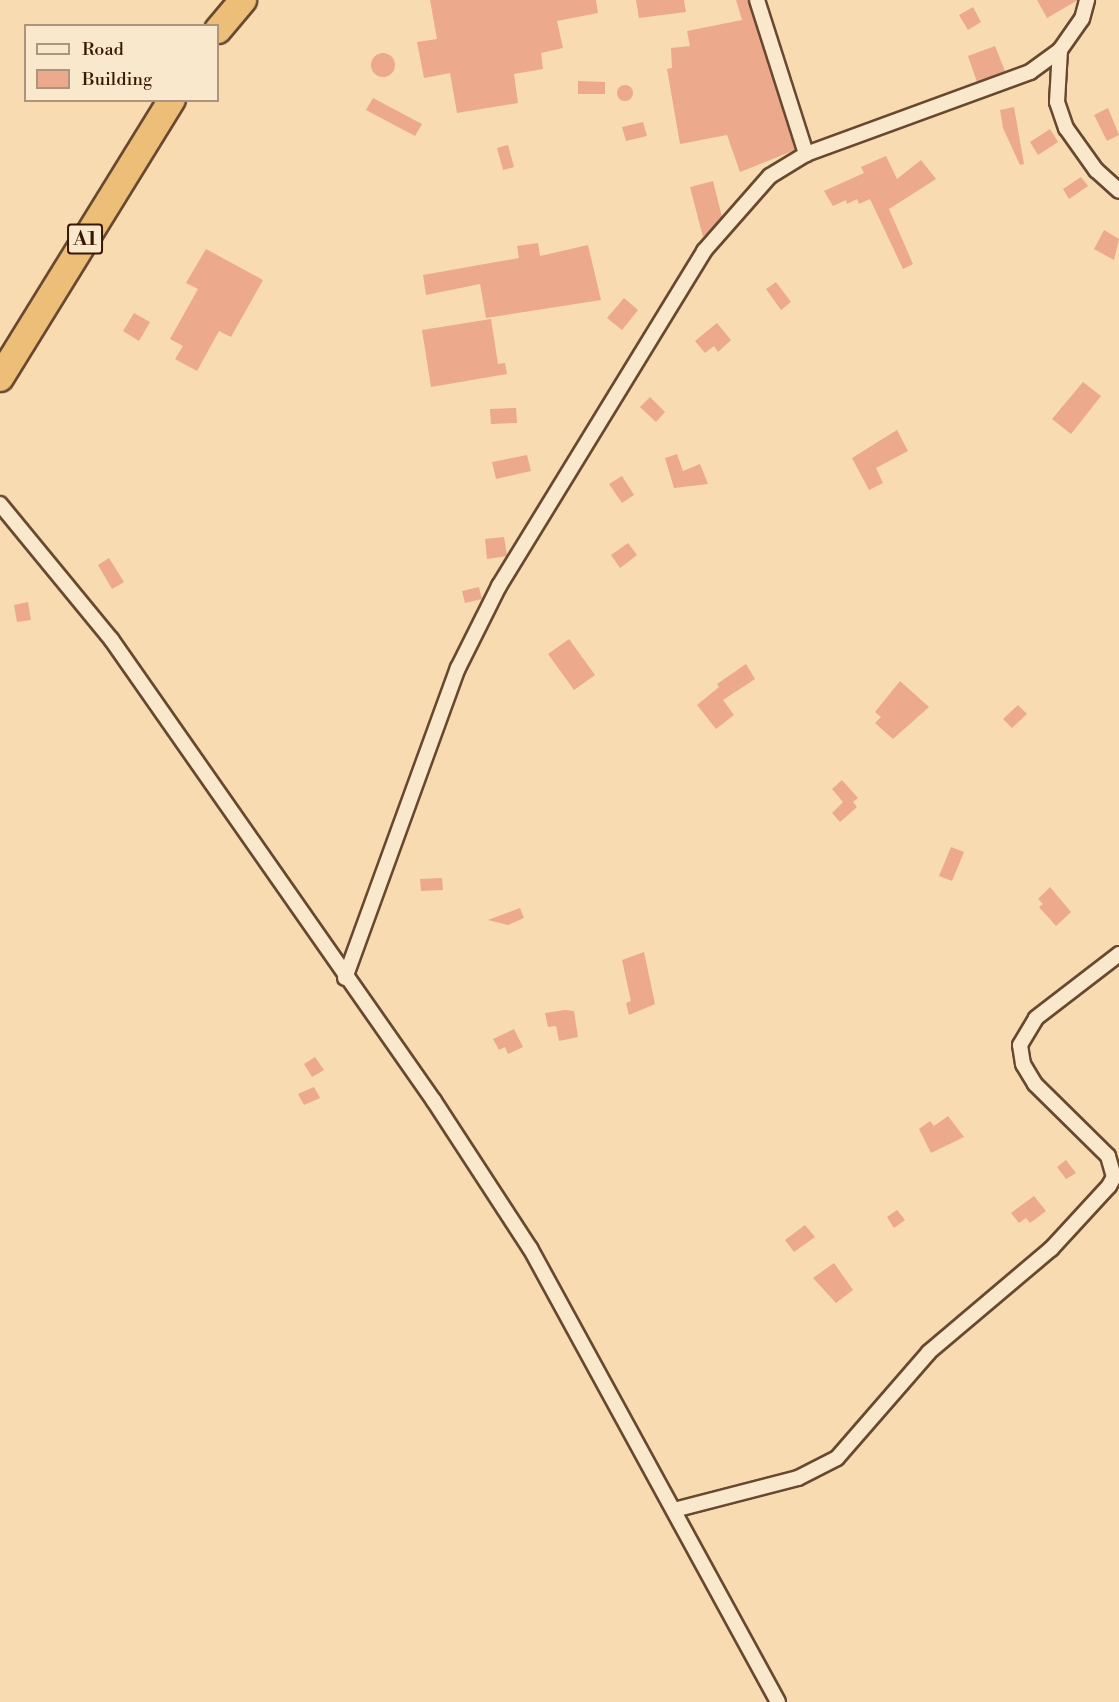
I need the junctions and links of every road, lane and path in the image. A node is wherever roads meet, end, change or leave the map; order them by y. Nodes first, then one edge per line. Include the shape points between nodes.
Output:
1 (243, 0) edge
2 (757, 0) edge
3 (1088, 0) edge
4 (219, 29) edge
5 (1060, 50) junction
6 (171, 102) edge
7 (806, 154) junction
8 (1119, 191) edge
9 (0, 378) edge
10 (0, 504) edge
11 (1119, 954) edge
12 (345, 978) junction
13 (674, 1510) junction
14 (778, 1702) edge

1 - 4 highway
2 - 7 street
3 - 5 street via 1082,19
5 - 7 street via 1030,72 982,92
5 - 8 street via 1057,102 1066,128 1096,170
6 - 9 highway, A1
7 - 12 street via 770,176 704,251 499,586 458,668
10 - 12 street via 105,630
11 - 13 street via 1036,1018 1020,1045 1023,1064 1035,1084 1108,1156 1114,1177 1109,1186 1051,1249 929,1352 837,1458 798,1478
12 - 13 street via 434,1101 530,1248
13 - 14 street

